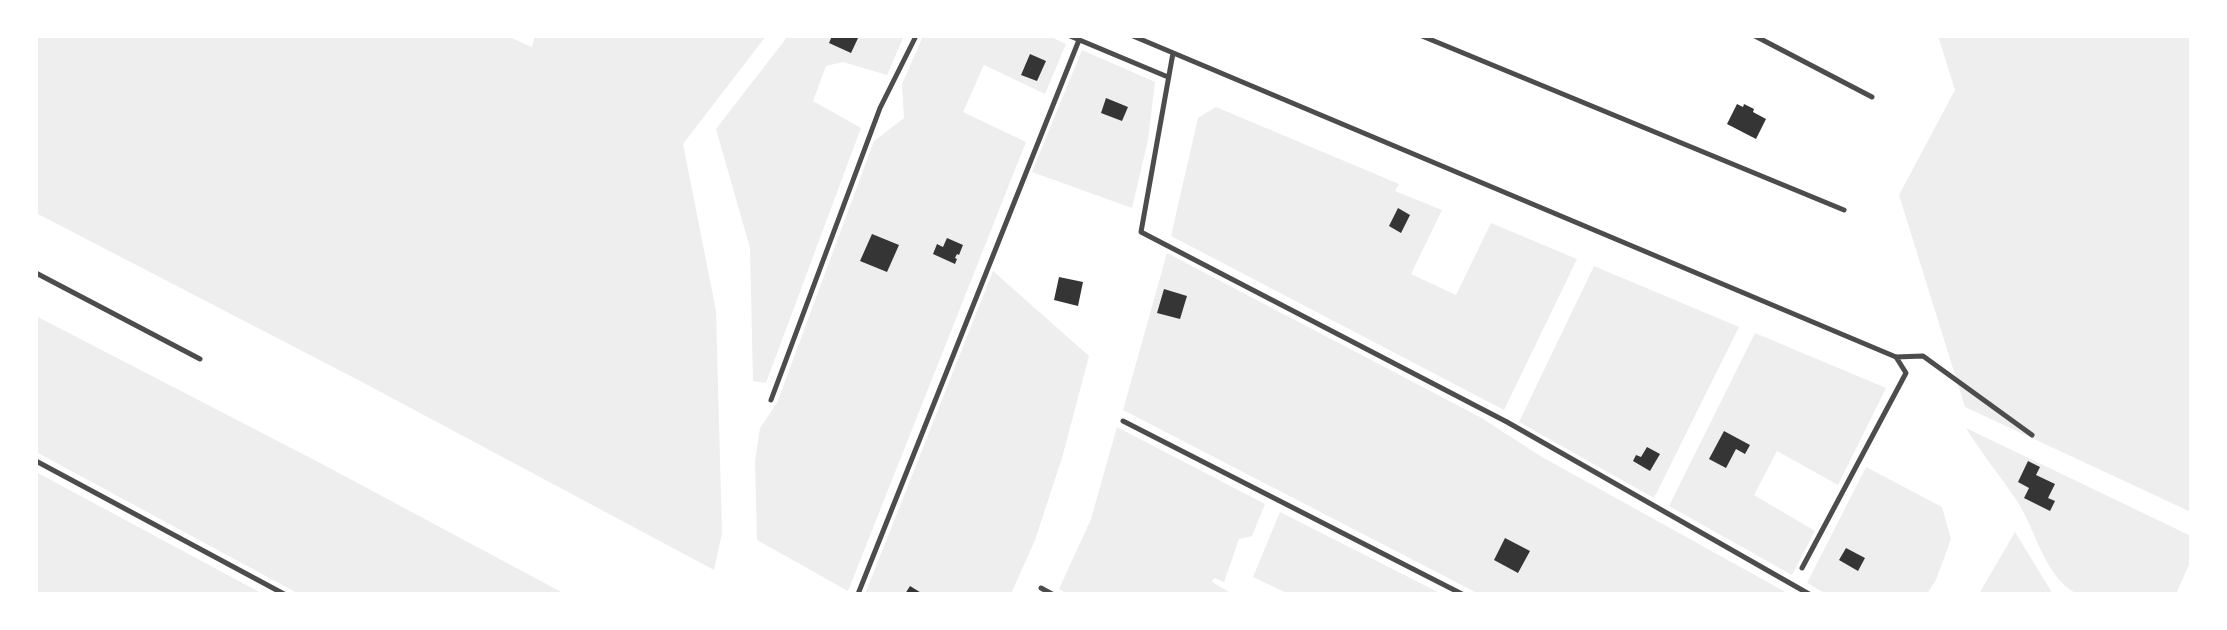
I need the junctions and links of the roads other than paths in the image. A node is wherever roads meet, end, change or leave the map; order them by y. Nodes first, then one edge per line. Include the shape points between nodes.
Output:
1 (916, 36) edge
2 (1070, 36) edge
3 (1134, 36) edge
4 (1422, 36) edge
5 (1755, 36) edge
6 (1079, 40) junction
7 (1173, 53) junction
8 (1168, 77) junction
9 (1872, 97) dead end
10 (1844, 210) dead end
11 (36, 273) edge
12 (1896, 357) junction
13 (200, 360) dead end
14 (771, 400) dead end
15 (1123, 421) dead end
16 (2032, 434) dead end
17 (36, 461) edge
18 (1802, 568) dead end
19 (1041, 588) dead end
20 (284, 594) edge
21 (858, 594) edge
22 (1052, 594) edge
23 (1462, 594) edge
24 (1809, 594) edge

1 - 14 street via 880,108
2 - 6 street
3 - 7 street
4 - 10 street
5 - 9 street
6 - 8 street
6 - 21 street
7 - 8 street
7 - 12 street
8 - 24 street via 1141,232 1507,422
11 - 13 street
12 - 16 street via 1923,356
12 - 18 street via 1906,373
15 - 23 street
17 - 20 street
19 - 22 street

